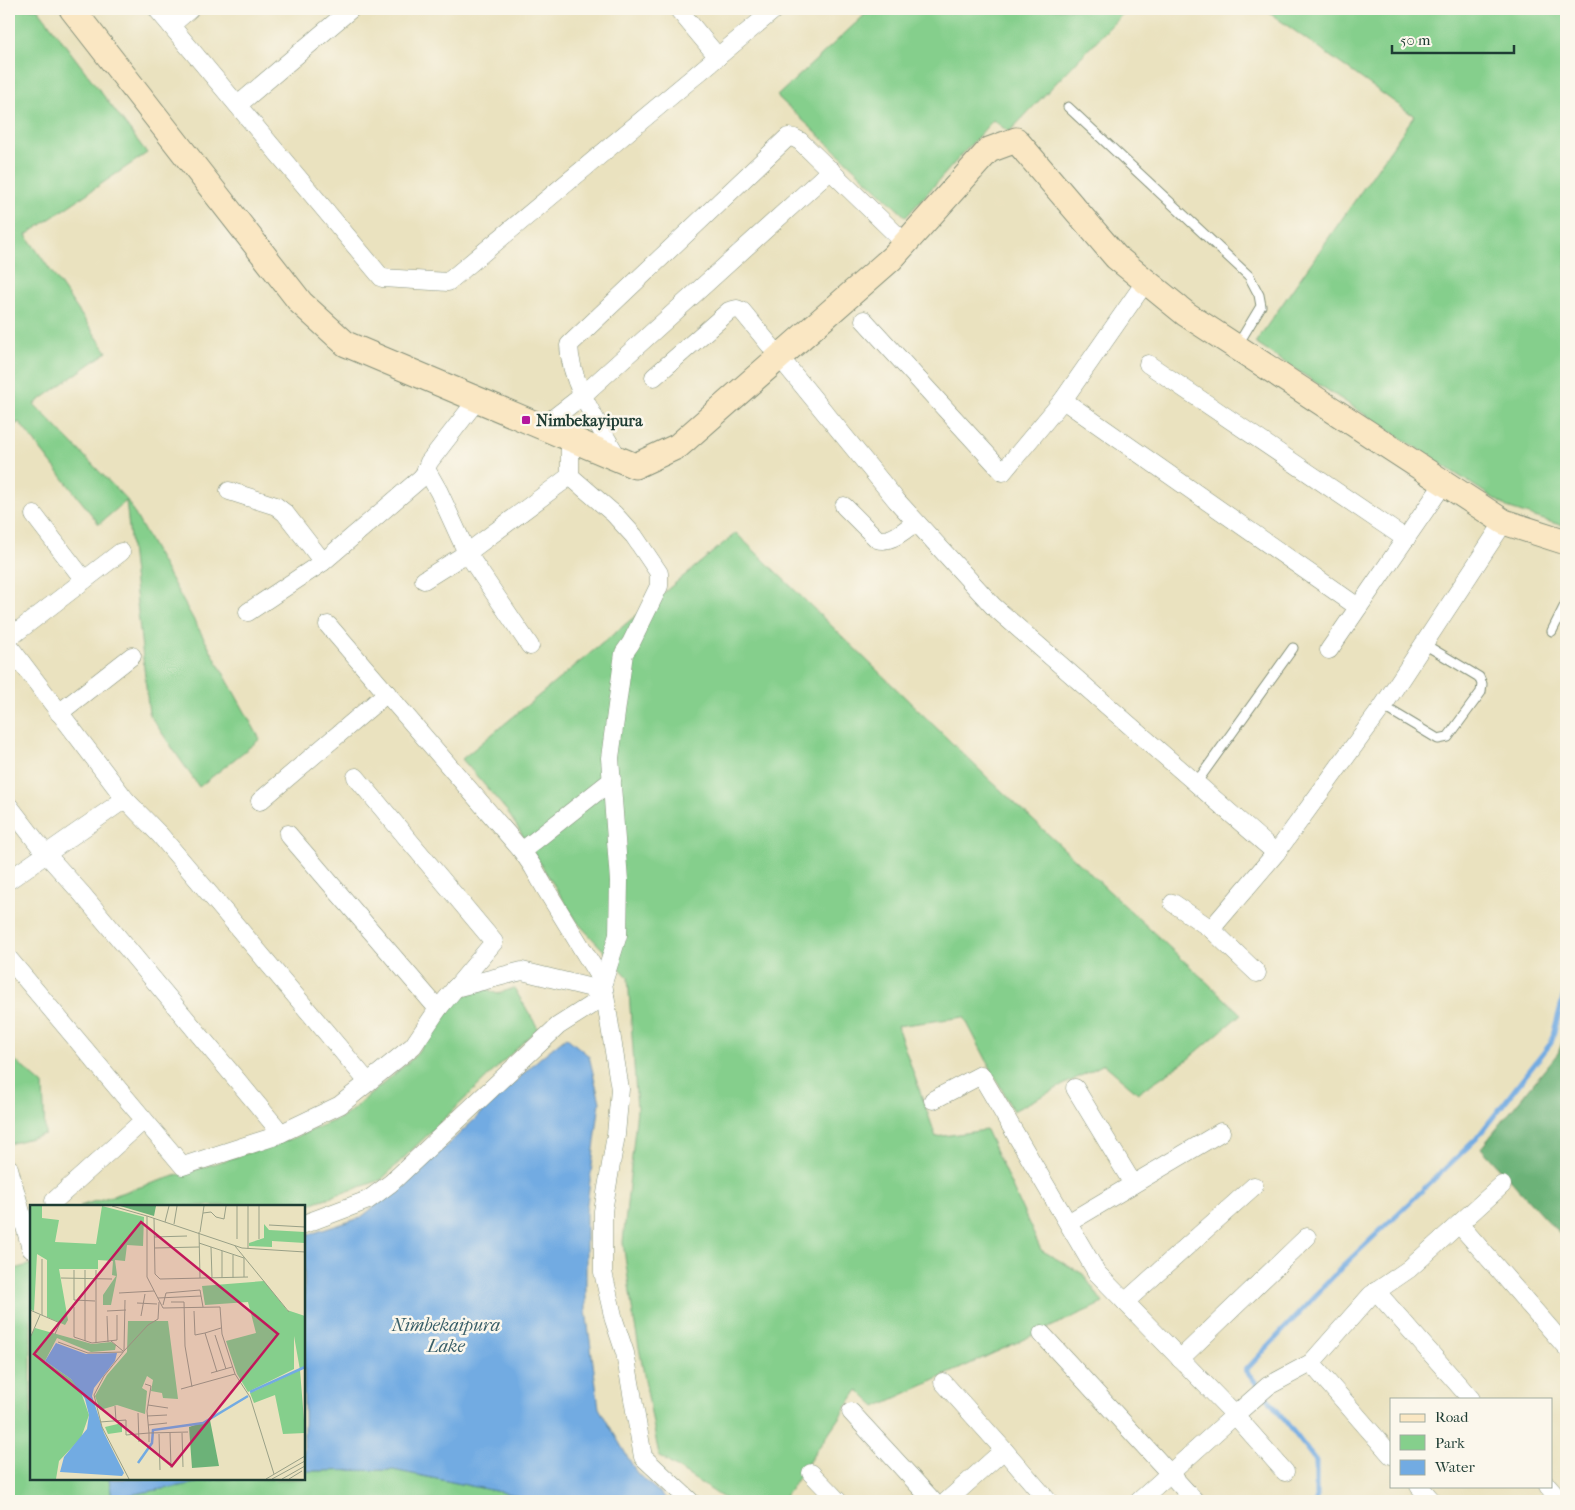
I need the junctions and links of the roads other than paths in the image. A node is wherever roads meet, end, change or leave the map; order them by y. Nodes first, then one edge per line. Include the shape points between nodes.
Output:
1 (72, 9) edge
2 (157, 9) edge
3 (190, 9) edge
4 (351, 9) edge
5 (678, 9) edge
6 (776, 9) edge
7 (171, 25) junction
8 (718, 57) junction
9 (238, 105) junction
10 (1068, 107) dead end
11 (830, 170) junction
12 (905, 243) junction
13 (1146, 281) junction
14 (864, 320) dead end
15 (1236, 348) junction
16 (780, 356) junction
17 (1148, 364) dead end
18 (654, 377) dead end
19 (582, 396) junction
20 (477, 400) junction
21 (1063, 400) junction
22 (542, 427) junction
23 (570, 438) junction
24 (618, 458) junction
25 (426, 469) junction
26 (570, 476) junction
27 (1444, 483) junction
28 (229, 491) dead end
29 (844, 506) dead end
30 (34, 515) dead end
31 (916, 522) junction
32 (1504, 522) junction
33 (1406, 539) junction
34 (1566, 542) edge
35 (121, 552) dead end
36 (467, 553) junction
37 (323, 562) junction
38 (84, 580) junction
39 (424, 580) dead end
40 (1566, 603) edge
41 (1358, 607) junction
42 (248, 612) dead end
43 (328, 625) dead end
44 (1552, 631) dead end
45 (9, 638) edge
46 (1424, 644) junction
47 (9, 646) edge
48 (530, 646) dead end
49 (1293, 648) dead end
50 (1329, 650) dead end
51 (132, 656) dead end
52 (387, 693) junction
53 (1383, 706) junction
54 (59, 713) junction
55 (356, 776) dead end
56 (612, 780) junction
57 (1196, 783) junction
58 (125, 798) junction
59 (260, 801) dead end
60 (9, 806) edge
61 (288, 834) dead end
62 (522, 850) junction
63 (1276, 853) junction
64 (46, 854) junction
65 (9, 880) edge
66 (1173, 903) dead end
67 (1211, 929) junction
68 (9, 959) edge
69 (1257, 973) dead end
70 (456, 988) junction
71 (604, 990) junction
72 (438, 1008) junction
73 (368, 1082) junction
74 (1075, 1088) dead end
75 (933, 1100) dead end
76 (144, 1120) junction
77 (281, 1132) junction
78 (1221, 1132) dead end
79 (9, 1168) edge
80 (1133, 1184) junction
81 (1502, 1185) dead end
82 (1254, 1186) dead end
83 (54, 1201) dead end
84 (1068, 1223) junction
85 (305, 1224) edge
86 (1459, 1224) junction
87 (1307, 1238) dead end
88 (30, 1245) edge
89 (1376, 1291) junction
90 (1125, 1302) junction
91 (1042, 1334) dead end
92 (1566, 1346) edge
93 (1180, 1359) junction
94 (1311, 1364) junction
95 (943, 1382) dead end
96 (1470, 1398) edge
97 (851, 1412) dead end
98 (1235, 1415) junction
99 (1004, 1450) junction
100 (1390, 1454) edge
101 (1285, 1472) dead end
102 (811, 1473) dead end
103 (1170, 1474) junction
104 (1420, 1488) edge
105 (1550, 1488) edge
106 (690, 1501) edge
107 (838, 1501) edge
108 (933, 1501) edge
109 (947, 1501) edge
110 (1048, 1501) edge
111 (1139, 1501) edge
112 (1195, 1501) edge
113 (1432, 1501) edge
114 (1561, 1501) edge

1 - 20 main road via 301,303 346,344
2 - 7 street
3 - 7 street
4 - 9 street
5 - 8 street
6 - 8 street
7 - 9 street
8 - 9 street via 448,282 382,278
10 - 15 lane via 1249,276 1260,294 1261,306
11 - 12 street
11 - 19 street
11 - 19 street via 800,141 788,137 569,345 569,356
12 - 13 main road via 989,150 1016,140 1116,257
12 - 16 main road
13 - 15 main road via 1186,314
13 - 21 street
14 - 21 street via 1003,472
15 - 27 main road
16 - 18 street via 737,309 729,311
16 - 24 main road via 678,446 635,466
16 - 31 street
17 - 33 street
19 - 22 street
19 - 24 street
20 - 22 main road
20 - 25 street
21 - 41 street
22 - 23 main road
23 - 24 main road
23 - 26 street
25 - 36 street
25 - 37 street via 421,478
26 - 36 street
26 - 56 street via 614,514 634,536 659,573 659,586 624,653 610,758
27 - 32 main road
27 - 33 street
28 - 37 street via 276,506
29 - 31 street via 882,541 889,540
30 - 38 street
31 - 57 street via 993,606
32 - 34 main road
32 - 46 street
33 - 41 street
35 - 38 street
36 - 39 street
36 - 48 street
37 - 42 street
38 - 45 street
40 - 44 lane
41 - 50 street
43 - 52 street
46 - 53 street
46 - 53 lane via 1479,677 1481,692 1448,737 1438,739
47 - 54 street
49 - 57 lane
51 - 54 street
52 - 59 street
52 - 62 street
53 - 63 street
54 - 58 street
55 - 70 street via 494,942
56 - 62 street
56 - 71 street via 620,881 618,935
57 - 63 street
58 - 64 street
58 - 73 street via 160,835
60 - 64 street
61 - 72 street
62 - 71 street
63 - 67 street
64 - 65 street
64 - 77 street
66 - 67 street
67 - 69 street
68 - 76 street
70 - 71 street via 522,971
70 - 72 street
71 - 85 street via 558,1026 390,1183 368,1200
71 - 106 street via 620,1089 616,1136 603,1211 603,1272 625,1353 643,1457
72 - 73 street via 413,1046
73 - 77 street via 340,1105
74 - 80 street
75 - 84 street via 981,1075
76 - 77 street via 183,1166
76 - 83 street
78 - 80 street
79 - 88 street
80 - 84 street
81 - 86 street
82 - 90 street
84 - 90 street via 1097,1273
86 - 89 street via 1409,1269
86 - 92 street
87 - 93 street
89 - 94 street
89 - 96 street
90 - 93 street
91 - 103 street
93 - 98 street
94 - 98 street via 1268,1386
94 - 100 street
95 - 99 street
97 - 108 street
98 - 101 street
98 - 103 street
99 - 109 street
99 - 110 street
102 - 107 street
103 - 111 street
103 - 112 street
104 - 113 street
105 - 114 street

